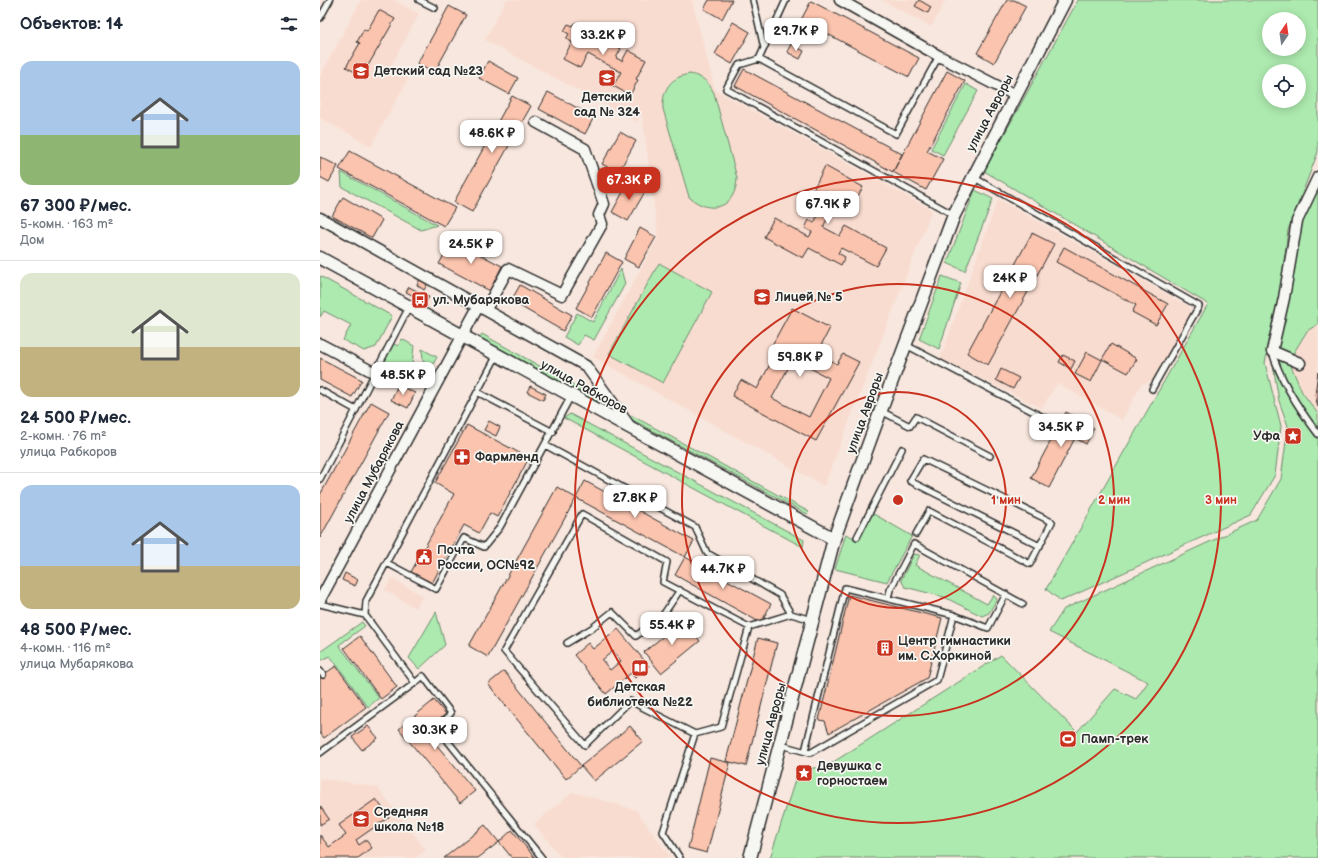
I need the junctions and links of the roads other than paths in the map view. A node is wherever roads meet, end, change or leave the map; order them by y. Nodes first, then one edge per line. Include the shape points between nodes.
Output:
1 (330, 0) edge
2 (420, 0) edge
3 (753, 0) edge
4 (786, 0) edge
5 (840, 0) edge
6 (1065, 0) edge
7 (436, 8) dead end
8 (320, 18) edge
9 (764, 48) junction
10 (939, 56) junction
11 (759, 58) junction
12 (1015, 95) junction
13 (536, 122) dead end
14 (972, 177) junction
15 (1318, 177) edge
16 (954, 215) junction
17 (321, 219) edge
18 (320, 258) edge
19 (410, 307) junction
20 (482, 307) junction
21 (461, 336) junction
22 (320, 344) edge
23 (905, 345) junction
24 (1272, 351) junction
25 (497, 355) junction
26 (1300, 363) dead end
27 (375, 373) junction
28 (1152, 389) dead end
29 (320, 390) edge
30 (478, 392) junction
31 (571, 396) junction
32 (356, 410) junction
33 (881, 410) junction
34 (1045, 418) dead end
35 (632, 430) junction
36 (553, 432) junction
37 (1318, 434) edge
38 (545, 445) junction
39 (902, 449) dead end
40 (990, 456) dead end
41 (320, 479) edge
42 (916, 534) dead end
43 (857, 537) dead end
44 (834, 539) junction
45 (1040, 546) junction
46 (387, 563) junction
47 (680, 590) junction
48 (1006, 594) junction
49 (888, 598) junction
50 (320, 600) edge
51 (320, 604) edge
52 (1023, 604) dead end
53 (791, 614) junction
54 (365, 615) junction
55 (954, 615) junction
56 (812, 620) junction
57 (749, 627) junction
58 (567, 643) dead end
59 (415, 683) junction
60 (695, 734) junction
61 (780, 745) junction
62 (805, 751) junction
63 (320, 753) edge
64 (542, 858) edge
65 (680, 858) edge
66 (750, 858) edge

1 - 8 lane
2 - 7 lane
3 - 9 lane
4 - 9 lane
5 - 10 street
6 - 12 street, улица Авроры
9 - 11 lane
10 - 11 lane via 896,134
10 - 12 street
11 - 16 lane via 739,65 726,89
12 - 14 street, улица Авроры
13 - 20 street, улица Мубарякова via 585,149 604,204 599,215 602,224 562,295 508,269
14 - 16 street, улица Авроры
14 - 28 lane via 1199,306
15 - 24 street via 1297,221
16 - 23 street, улица Авроры
17 - 20 street
18 - 19 street, улица Рабкоров
19 - 21 street, улица Рабкоров
19 - 27 lane
20 - 21 street, улица Мубарякова
20 - 35 street via 586,366
21 - 25 street, улица Рабкоров
21 - 50 street, улица Мубарякова
22 - 27 street
23 - 33 street, улица Авроры
23 - 34 lane
24 - 26 street
24 - 37 lane via 1278,370 1301,411
25 - 30 lane
25 - 31 street, улица Рабкоров
27 - 32 lane
29 - 32 lane
30 - 36 lane
30 - 46 lane
31 - 35 street, улица Рабкоров
31 - 36 lane
32 - 41 lane
33 - 40 lane via 910,426 916,416
33 - 44 street, улица Авроры
35 - 44 street, улица Рабкоров
36 - 38 lane
38 - 46 lane via 500,527 484,547 464,538 436,589
38 - 53 lane via 695,526 707,553 780,594
39 - 43 lane
42 - 45 lane via 929,511 1030,564
44 - 56 street, улица Авроры
45 - 45 lane via 910,481 922,459 1052,522
46 - 54 lane via 366,601
47 - 57 lane
47 - 58 lane via 663,615 636,636 612,612
47 - 60 lane via 663,582 667,562 582,514 504,651 586,745 630,701
48 - 49 lane via 914,544
48 - 52 lane
48 - 55 lane via 988,628
49 - 55 lane
49 - 62 lane via 845,588
51 - 54 lane
53 - 56 lane
53 - 57 lane
54 - 59 lane
55 - 62 lane via 937,680 810,753
56 - 61 street, улица Авроры
57 - 60 lane via 721,727
59 - 63 lane
59 - 64 lane via 422,676 451,713 438,729
60 - 65 lane via 663,832
61 - 62 lane
61 - 66 street, улица Авроры

